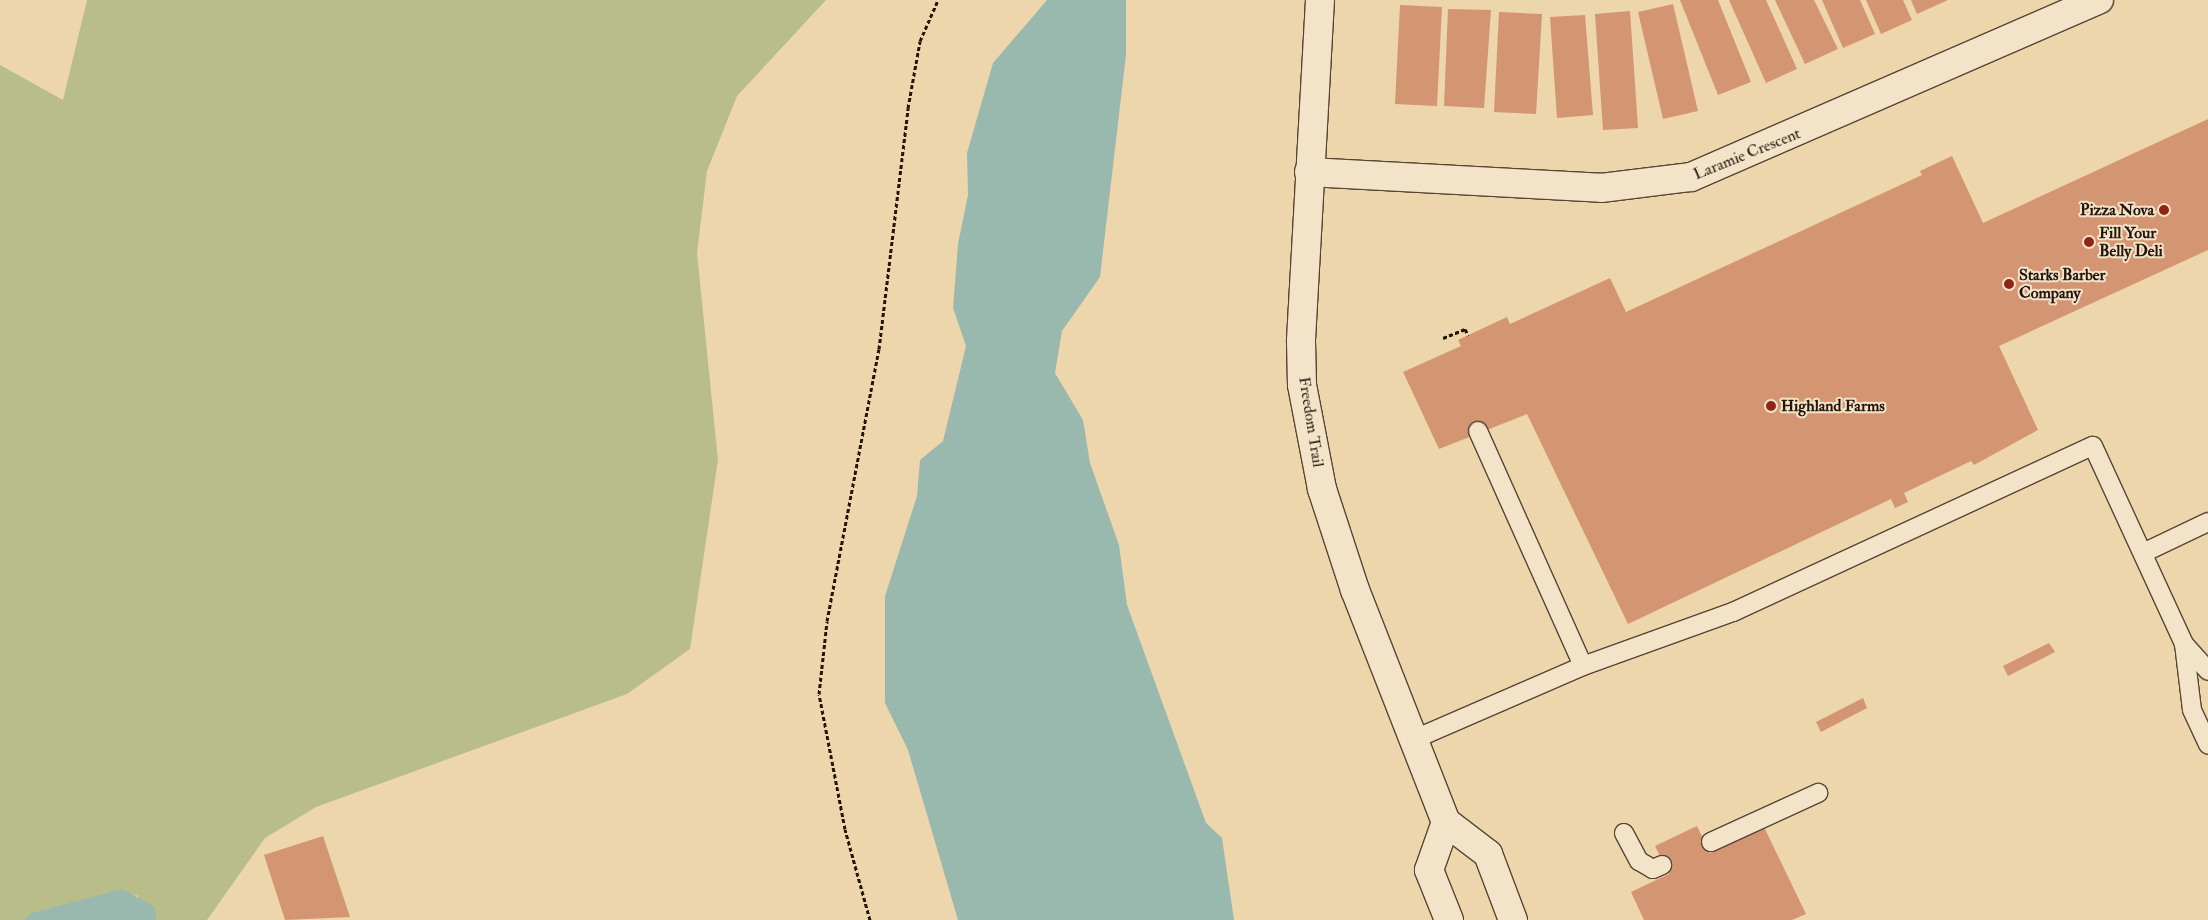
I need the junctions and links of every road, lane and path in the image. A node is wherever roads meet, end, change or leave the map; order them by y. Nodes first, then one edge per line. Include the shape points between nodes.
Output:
1 (938, 0) edge
2 (1320, 0) edge
3 (2099, 0) edge
4 (1309, 172) junction
5 (1468, 335) dead end
6 (1443, 338) dead end
7 (1478, 431) dead end
8 (2208, 522) edge
9 (2144, 553) junction
10 (2184, 644) junction
11 (1583, 666) junction
12 (2208, 671) edge
13 (1415, 739) junction
14 (2208, 745) edge
15 (1818, 793) dead end
16 (1446, 822) junction
17 (1624, 833) dead end
18 (1710, 842) dead end
19 (1662, 865) dead end
20 (870, 920) edge
21 (1449, 920) edge
22 (1513, 920) edge

1 - 20 path via 920,41 908,108 879,349 827,621 819,694 845,829
2 - 4 street, Freedom Trail
3 - 4 street, Laramie Crescent via 1691,177 1600,188
4 - 13 street, Freedom Trail via 1301,341 1302,385 1312,440 1338,543
5 - 6 path via 1465,329
7 - 11 lane
8 - 9 lane
9 - 10 lane
9 - 11 lane via 2093,446 1733,612
10 - 12 lane
10 - 14 lane via 2192,710
11 - 13 lane
13 - 16 street, Freedom Trail
15 - 18 lane
16 - 21 street via 1430,870
16 - 22 street via 1488,854
17 - 19 lane via 1639,861 1653,869

